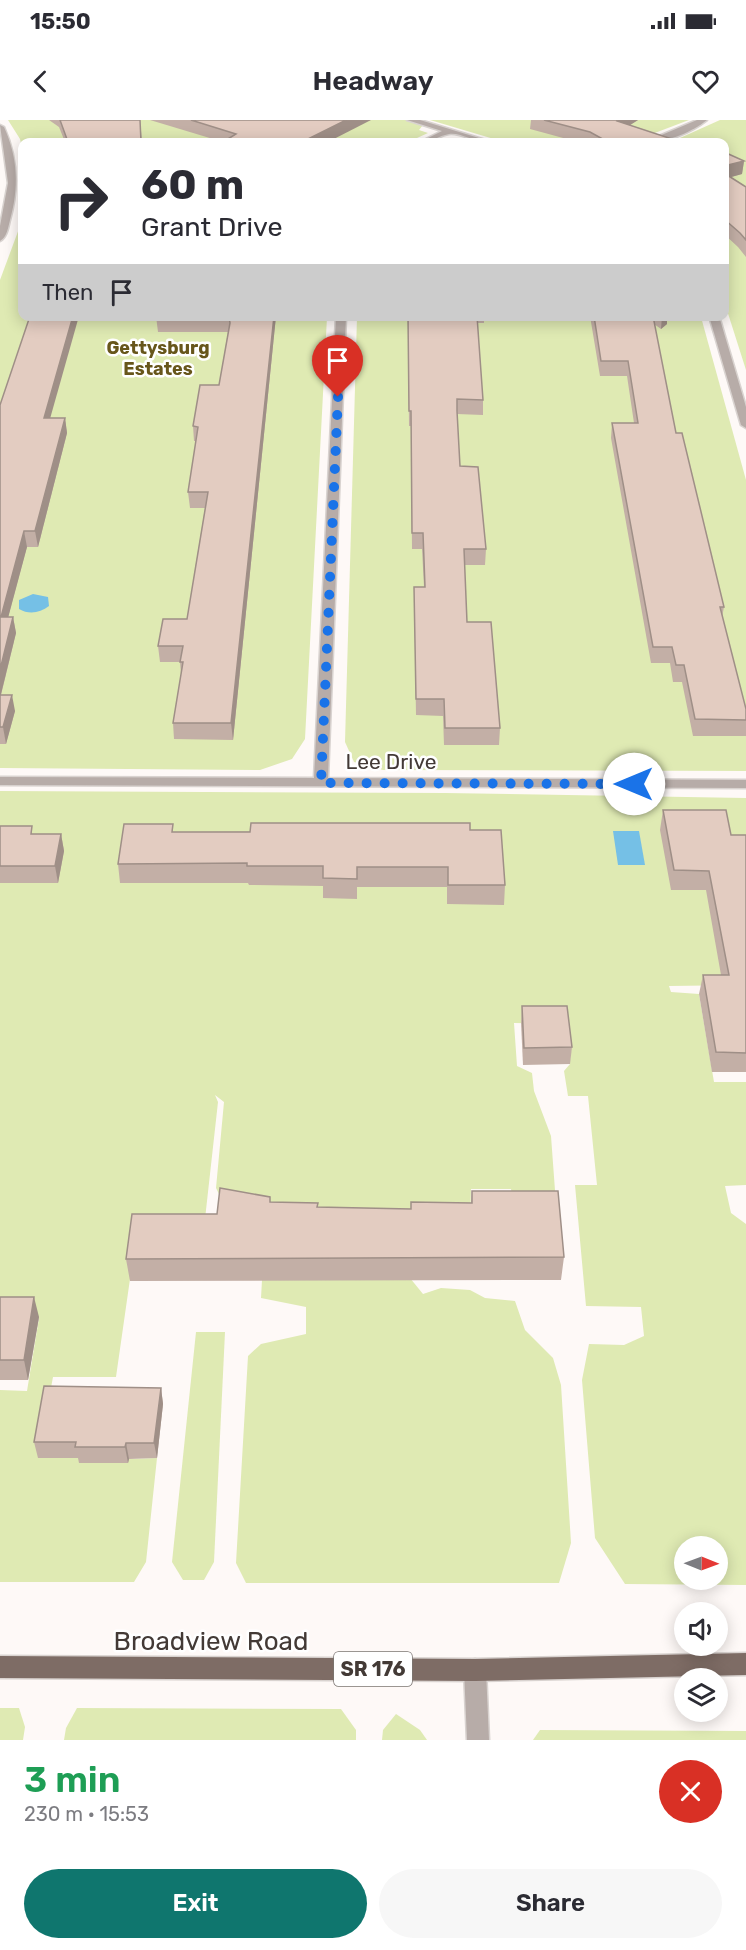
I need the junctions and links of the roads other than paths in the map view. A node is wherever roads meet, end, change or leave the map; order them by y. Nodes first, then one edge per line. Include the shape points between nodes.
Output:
1 (411, 120) edge
2 (703, 120) edge
3 (0, 128) edge
4 (449, 131) junction
5 (433, 138) edge
6 (474, 138) edge
7 (661, 138) edge
8 (0, 238) edge
9 (341, 321) edge
10 (715, 321) edge
11 (746, 425) edge
12 (0, 781) edge
13 (321, 783) junction
14 (746, 784) edge
15 (746, 1664) edge
16 (0, 1667) edge
17 (475, 1670) junction
18 (478, 1740) edge

1 - 4 street
2 - 7 street
3 - 8 street via 13,176 12,202
4 - 5 street
4 - 6 street
9 - 13 street
10 - 11 street
12 - 13 street, Lee Drive
13 - 14 street, Lee Drive
15 - 17 main road, Broadview Road / SR 176
16 - 17 main road, Broadview Road / SR 176
17 - 18 street

